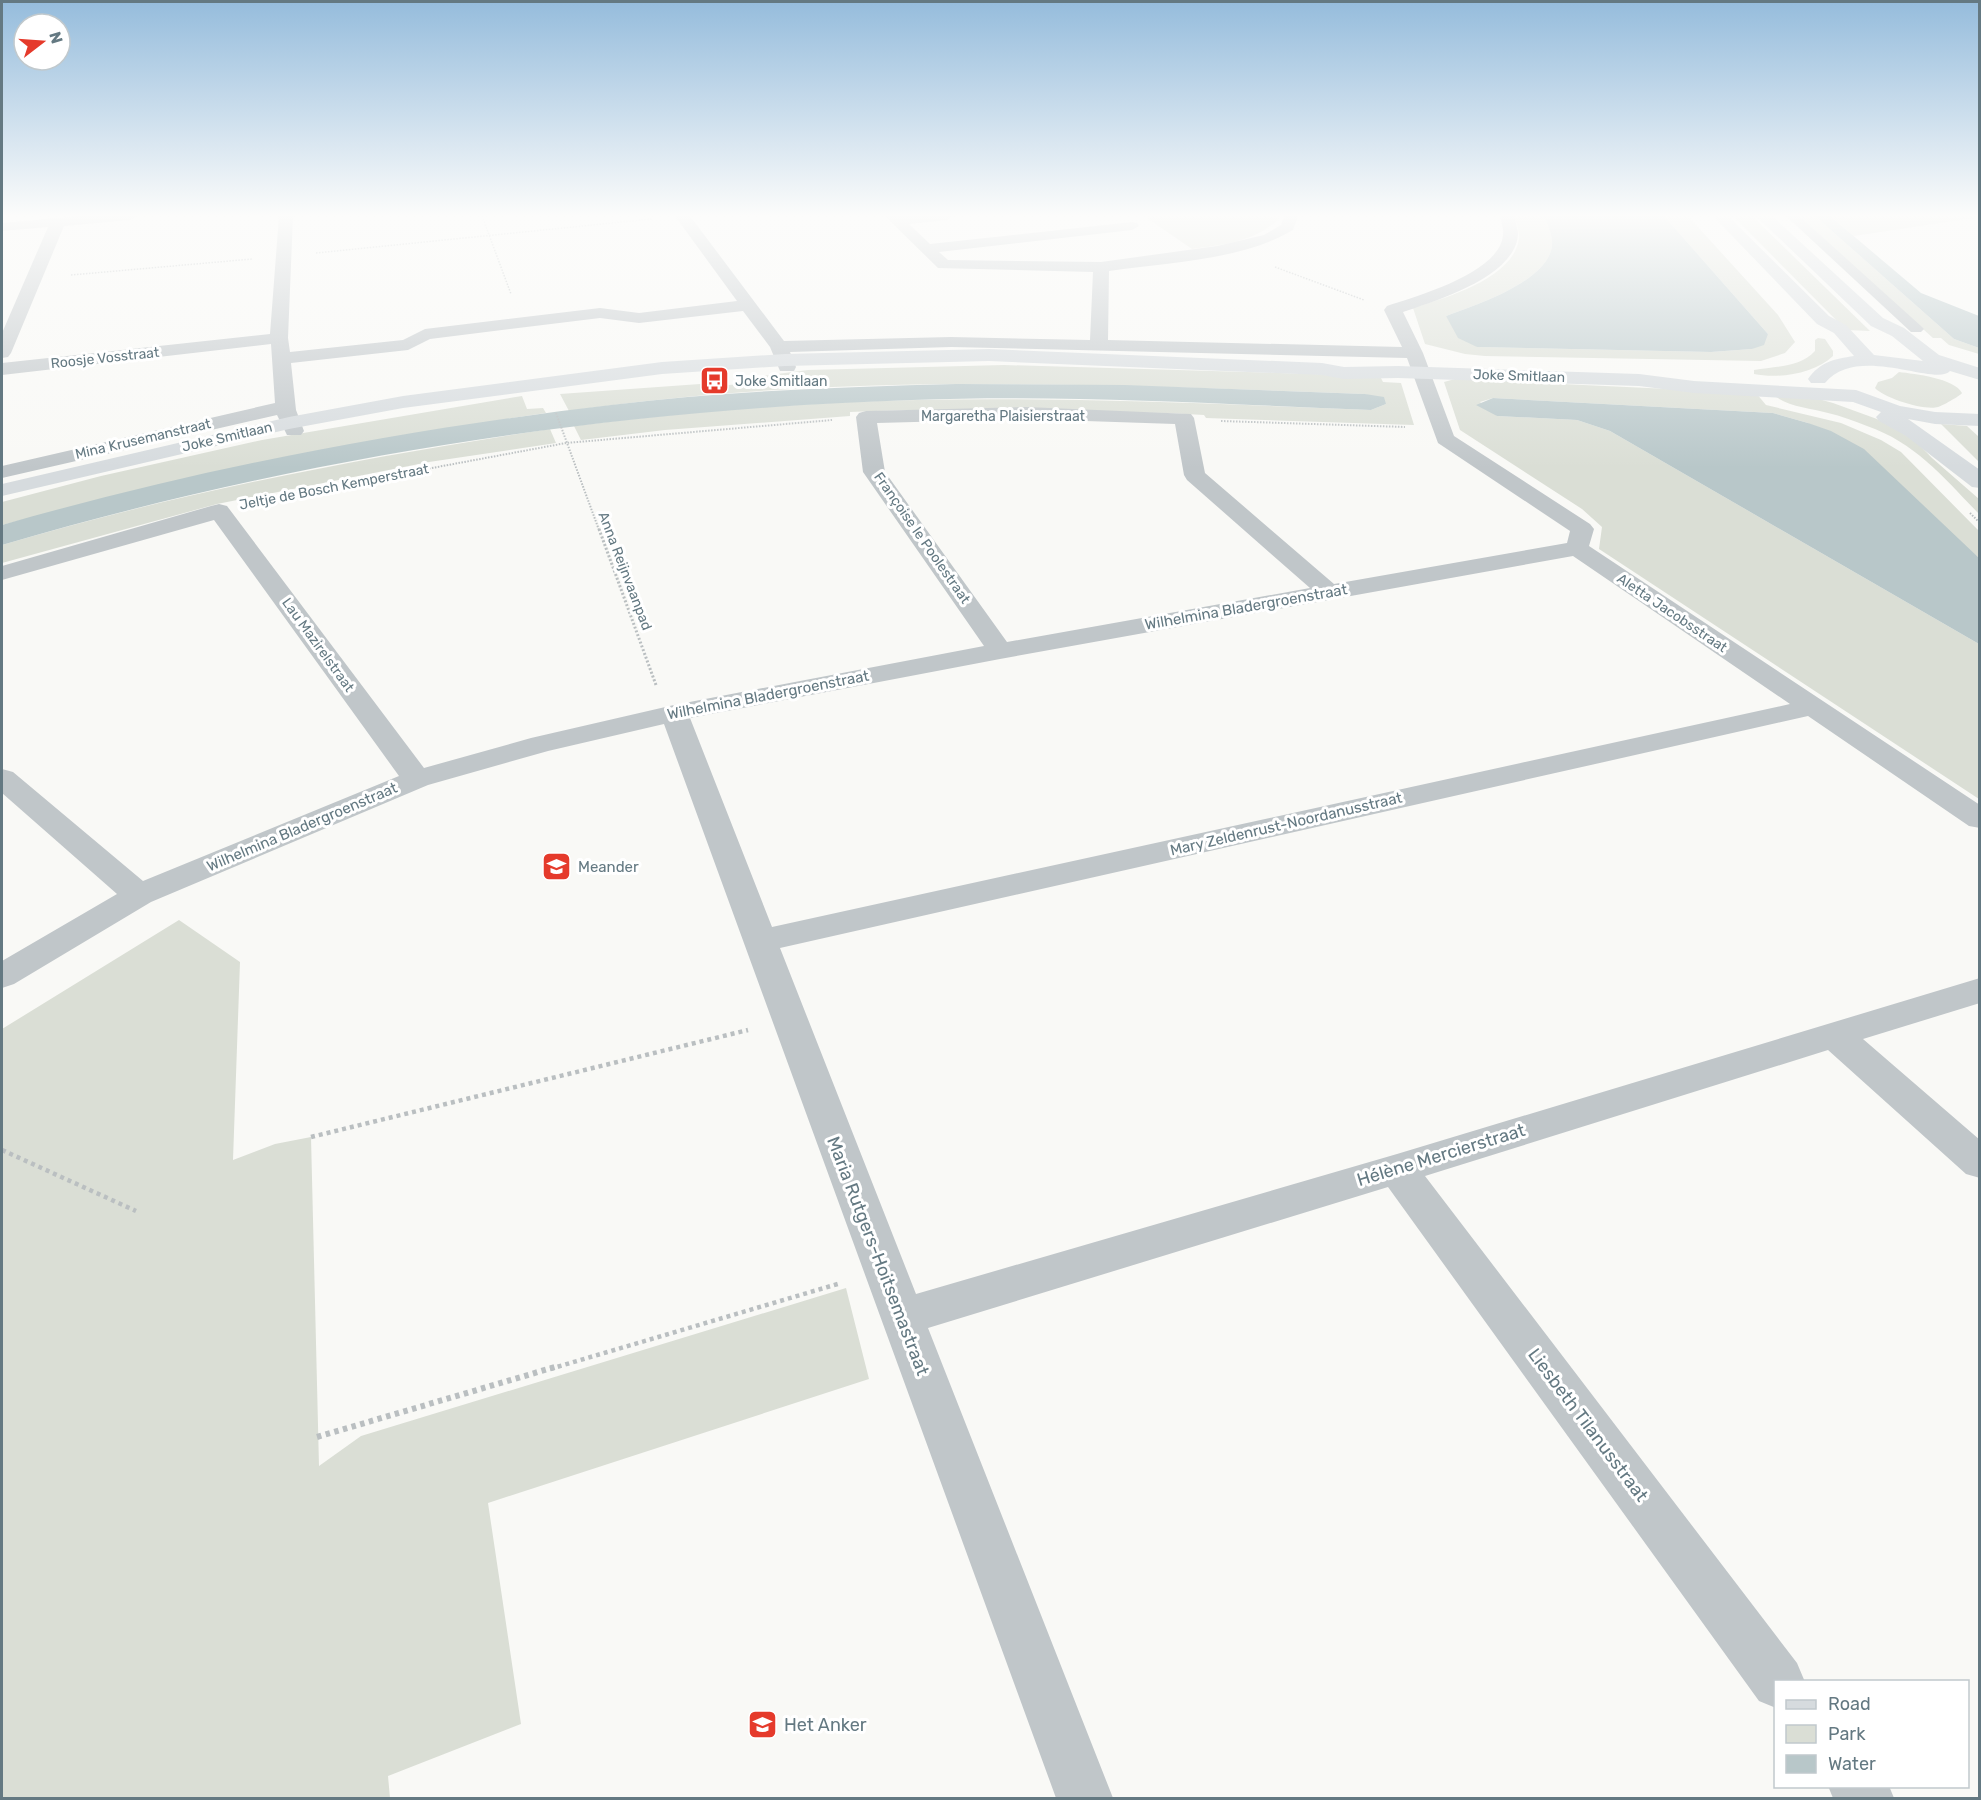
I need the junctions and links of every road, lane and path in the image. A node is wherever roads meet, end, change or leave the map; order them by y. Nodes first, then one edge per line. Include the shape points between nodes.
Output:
1 (23, 300) edge
2 (280, 300) edge
3 (744, 300) edge
4 (1100, 300) edge
5 (1420, 300) edge
6 (1803, 300) edge
7 (1853, 300) edge
8 (1884, 300) edge
9 (748, 306) junction
10 (1823, 320) junction
11 (1916, 329) dead end
12 (279, 338) junction
13 (1099, 344) junction
14 (2, 353) edge
15 (284, 358) junction
16 (784, 358) junction
17 (1869, 361) junction
18 (1849, 362) junction
19 (1933, 365) junction
20 (1411, 366) junction
21 (2, 369) edge
22 (1818, 379) junction
23 (1639, 380) junction
24 (1978, 380) edge
25 (1832, 395) junction
26 (1856, 396) junction
27 (554, 407) dead end
28 (1918, 415) junction
29 (866, 417) junction
30 (1184, 418) junction
31 (1979, 419) edge
32 (289, 420) junction
33 (1442, 429) junction
34 (566, 443) junction
35 (2, 472) edge
36 (1972, 475) edge
37 (2, 490) edge
38 (2, 499) edge
39 (219, 511) junction
40 (1577, 548) junction
41 (2, 573) edge
42 (1329, 592) junction
43 (1000, 651) junction
44 (1812, 708) junction
45 (674, 713) junction
46 (2, 778) edge
47 (417, 779) junction
48 (1980, 819) edge
49 (139, 895) junction
50 (760, 941) junction
51 (2, 976) edge
52 (1980, 990) edge
53 (789, 1020) junction
54 (1834, 1034) junction
55 (311, 1137) dead end
56 (2, 1150) edge
57 (1980, 1162) edge
58 (1397, 1169) junction
59 (136, 1210) dead end
60 (883, 1271) junction
61 (902, 1317) junction
62 (318, 1437) dead end
63 (1777, 1680) edge
64 (1084, 1798) edge

1 - 14 street
2 - 12 street
3 - 9 street
4 - 13 street
5 - 20 street via 1393,310
6 - 10 street
7 - 19 street via 1908,357
8 - 11 lane
9 - 15 street via 639,318 600,313 425,334 408,345
9 - 16 street
10 - 17 street via 1840,329
10 - 18 street via 1822,329
12 - 15 street
12 - 21 street, Roosje Vosstraat
13 - 16 street via 951,342
13 - 20 street
15 - 32 street
16 - 20 street, Joke Smitlaan via 1172,363 1344,373
16 - 32 street, Joke Smitlaan via 412,410
17 - 18 street
17 - 19 street
17 - 26 street via 1866,368 1846,378 1847,388
18 - 22 street via 1828,368
19 - 24 street
20 - 23 street, Joke Smitlaan
20 - 33 street
22 - 23 street, Joke Smitlaan
22 - 25 street
23 - 25 street, Joke Smitlaan
25 - 26 street, Joke Smitlaan
25 - 36 street via 1906,425
26 - 28 street via 1883,408
27 - 34 path, Anna Reijnvaanpad
28 - 31 street
28 - 36 street via 1961,455
29 - 30 street, Margaretha Plaisierstraat via 1026,413
29 - 34 path
29 - 43 street, Françoise le Poolestraat via 874,472
30 - 33 path
30 - 42 street via 1195,475
32 - 35 street, Mina Krusemanstraat
32 - 37 street, Joke Smitlaan
32 - 38 street, Joke Smitlaan
33 - 40 street via 1445,439 1582,529
34 - 39 path, Jeltje de Bosch Kemperstraat via 275,496
34 - 45 path, Anna Reijnvaanpad via 657,686
39 - 41 street, Jeltje de Bosch Kemperstraat
39 - 47 street, Lau Mazirelstraat
40 - 42 street, Wilhelmina Bladergroenstraat
40 - 44 street, Aletta Jacobsstraat
42 - 43 street, Wilhelmina Bladergroenstraat
43 - 45 street, Wilhelmina Bladergroenstraat
44 - 48 street, Aletta Jacobsstraat
44 - 50 street, Mary Zeldenrust-Noordanusstraat
45 - 47 street, Wilhelmina Bladergroenstraat via 541,744
45 - 50 street, Maria Rutgers-Hoitsemastraat
46 - 49 street
47 - 49 street, Wilhelmina Bladergroenstraat
49 - 51 street, Wilhelmina Bladergroenstraat
50 - 53 street, Maria Rutgers-Hoitsemastraat
52 - 54 street, Hélène Mercierstraat
53 - 55 path
53 - 60 street, Maria Rutgers-Hoitsemastraat
54 - 57 street
54 - 58 street, Hélène Mercierstraat
56 - 59 path
58 - 61 street, Hélène Mercierstraat
58 - 63 street, Liesbeth Tilanusstraat
60 - 61 street, Maria Rutgers-Hoitsemastraat
60 - 62 path
61 - 64 street, Maria Rutgers-Hoitsemastraat

